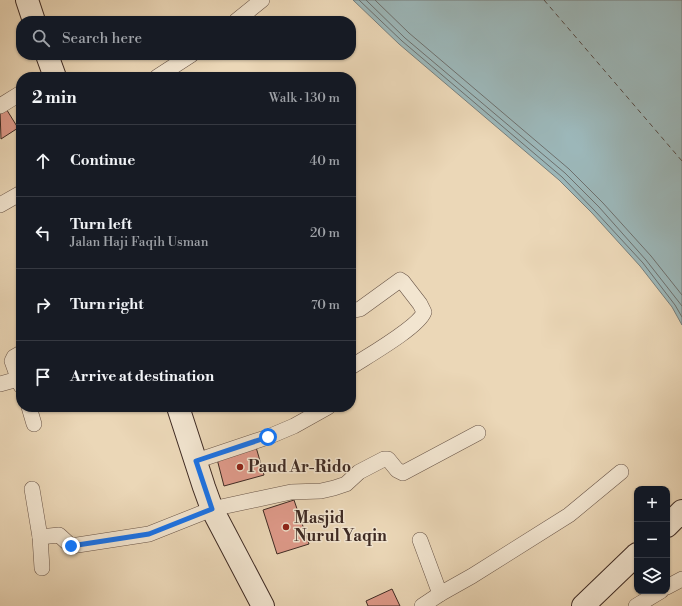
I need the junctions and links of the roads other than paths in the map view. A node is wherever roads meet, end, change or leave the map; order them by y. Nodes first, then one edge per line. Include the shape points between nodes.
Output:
1 (27, 0) edge
2 (262, 0) edge
3 (32, 16) edge
4 (242, 16) edge
5 (182, 60) edge
6 (164, 72) edge
7 (16, 96) edge
8 (0, 106) edge
9 (16, 196) edge
10 (0, 205) edge
11 (356, 310) edge
12 (16, 356) edge
13 (356, 364) edge
14 (16, 371) edge
15 (16, 383) edge
16 (0, 384) edge
17 (30, 412) edge
18 (180, 412) edge
19 (319, 412) edge
20 (34, 424) dead end
21 (478, 433) dead end
22 (196, 461) junction
23 (621, 472) dead end
24 (32, 489) dead end
25 (212, 509) junction
26 (682, 511) edge
27 (670, 523) edge
28 (40, 537) junction
29 (420, 540) dead end
30 (634, 557) edge
31 (42, 568) dead end
32 (682, 578) edge
33 (670, 585) edge
34 (440, 594) junction
35 (656, 594) edge
36 (263, 606) edge
37 (422, 606) edge
38 (583, 606) edge
39 (636, 606) edge

1 - 3 street
2 - 4 street
5 - 6 street
7 - 8 street
9 - 10 street
11 - 13 street via 400,280 424,312 410,327
12 - 14 street via 12,359
15 - 16 street
17 - 20 street
18 - 22 street
19 - 22 street via 268,437
21 - 25 street via 403,473 388,459 384,459 340,486 321,491 291,492
22 - 25 street
23 - 34 street via 569,515
24 - 28 street
25 - 28 street via 149,534 71,546 59,535
25 - 36 street
26 - 27 street
28 - 31 street
29 - 34 street
30 - 38 street
32 - 33 street
34 - 37 street
35 - 39 street

